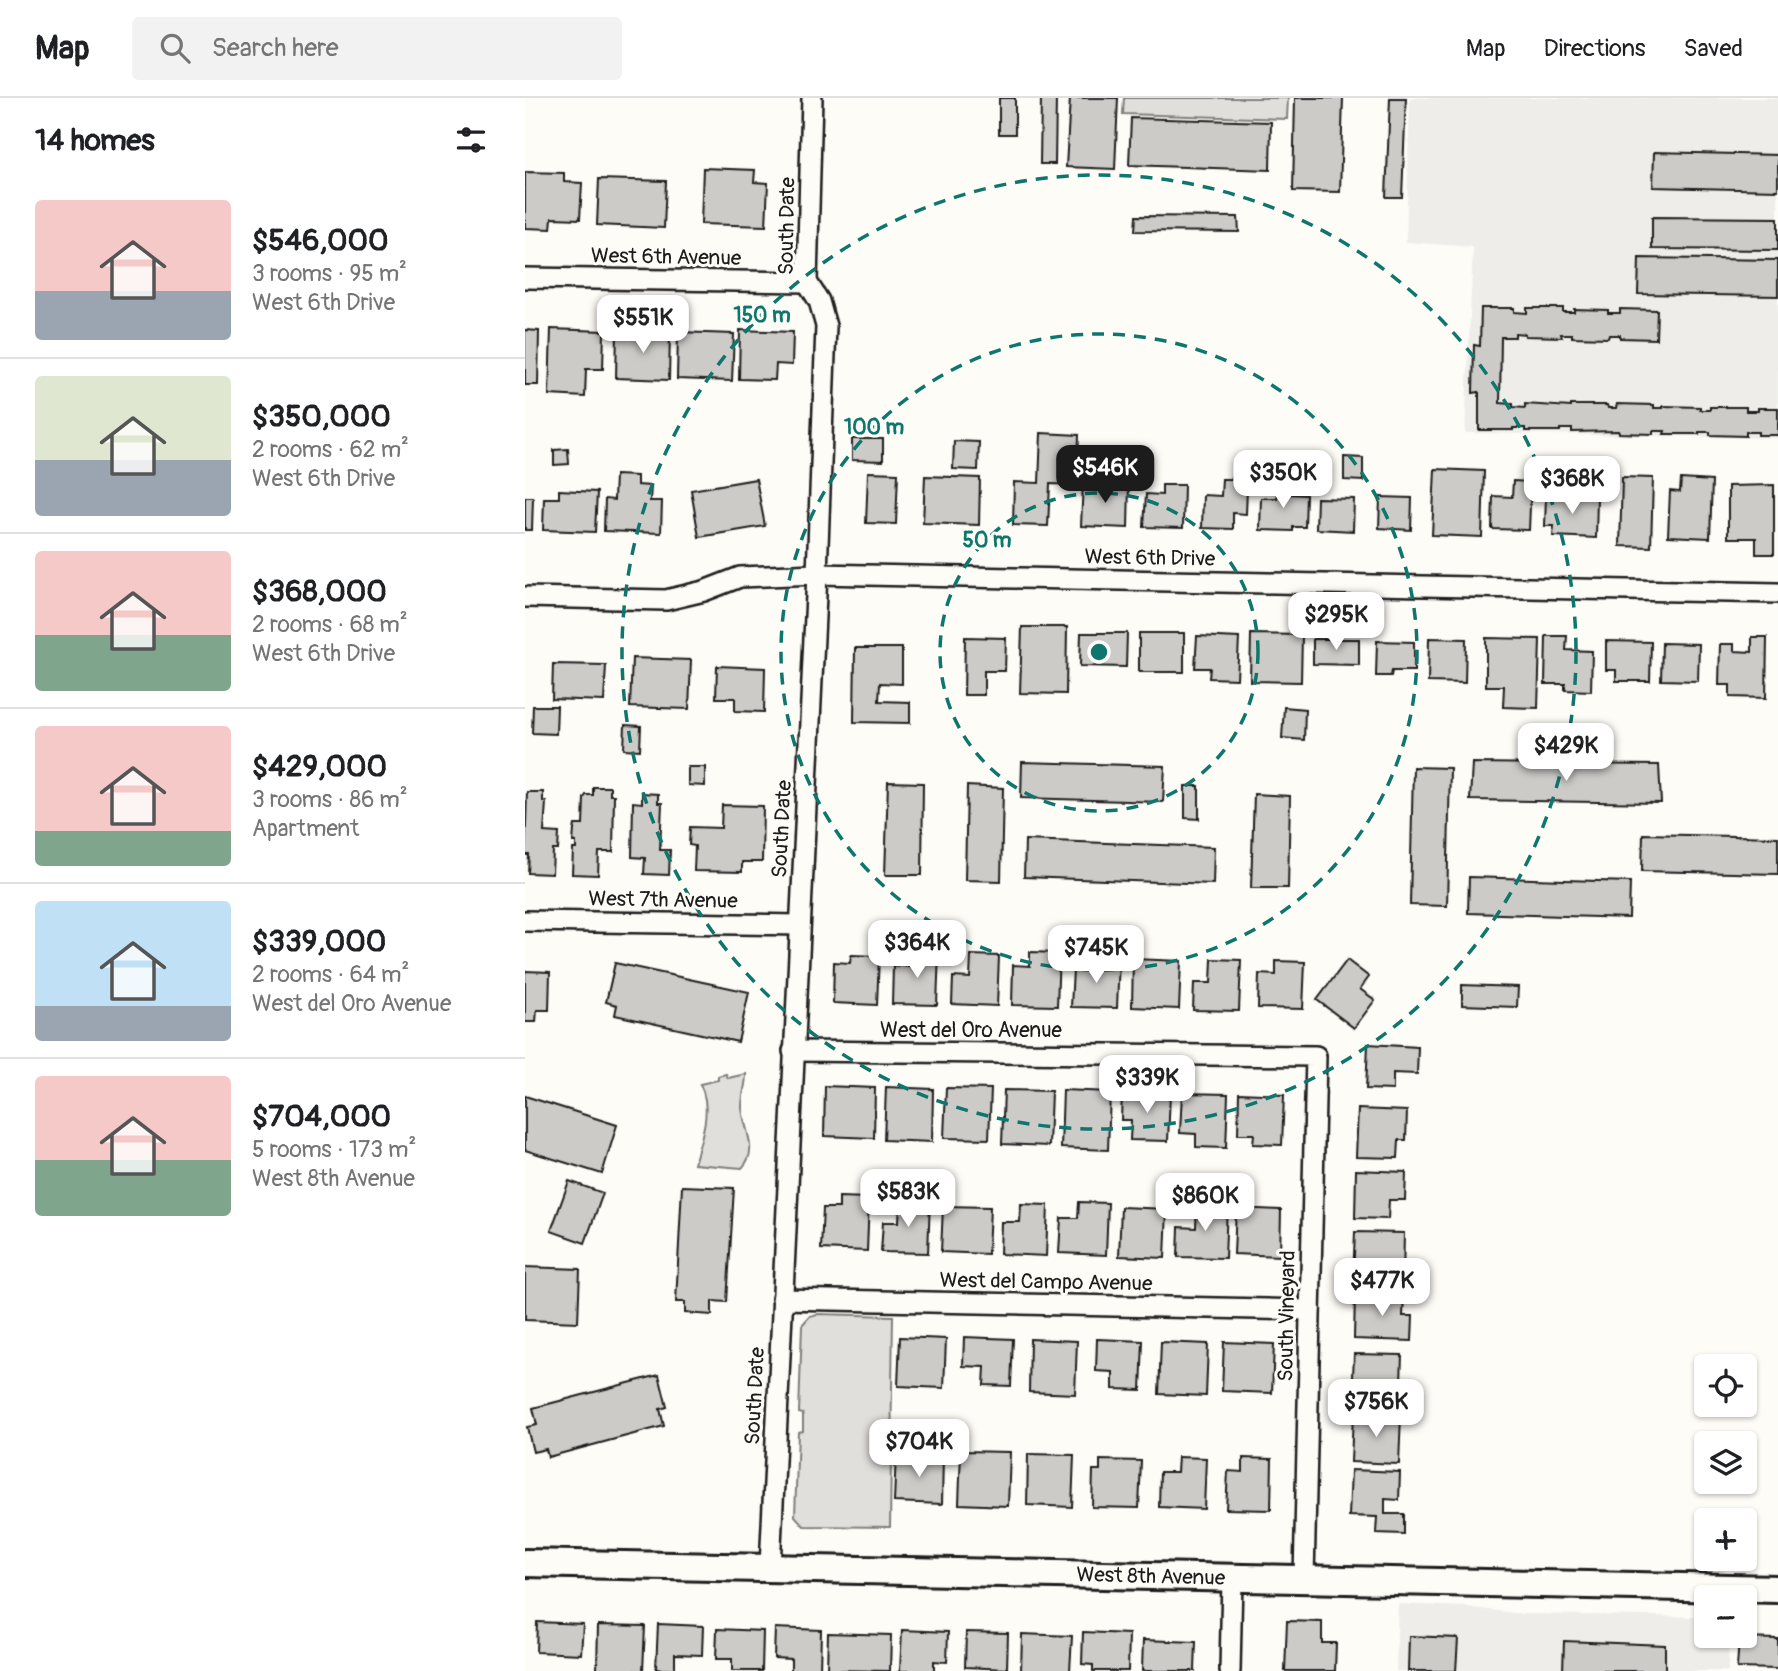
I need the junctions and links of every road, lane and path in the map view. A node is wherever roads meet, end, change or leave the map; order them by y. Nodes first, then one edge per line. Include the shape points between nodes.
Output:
1 (812, 98) edge
2 (525, 278) edge
3 (807, 282) junction
4 (817, 574) junction
5 (1778, 593) edge
6 (525, 597) edge
7 (525, 920) edge
8 (800, 925) junction
9 (793, 1051) junction
10 (1316, 1056) joint
11 (782, 1299) junction
12 (1310, 1310) junction
13 (525, 1563) edge
14 (770, 1567) junction
15 (1233, 1578) junction
16 (1304, 1578) junction
17 (1778, 1589) edge
18 (1230, 1671) edge

1 - 3 street, South Date
2 - 3 street, West 6th Avenue
3 - 4 street, South Date via 819,300 826,326
4 - 5 street, West 6th Drive
4 - 6 street, West 6th Drive via 740,577 666,600
4 - 8 street, South Date
7 - 8 street, West 7th Avenue
8 - 9 street, South Date
9 - 10 street, West del Oro Avenue
9 - 11 street, South Date
10 - 12 street, South Vineyard
11 - 12 street, West del Campo Avenue
11 - 14 street, South Date
12 - 16 street, South Vineyard
13 - 14 street, West 8th Avenue
14 - 15 street, West 8th Avenue
15 - 16 street, West 8th Avenue
15 - 18 street
16 - 17 street, West 8th Avenue

